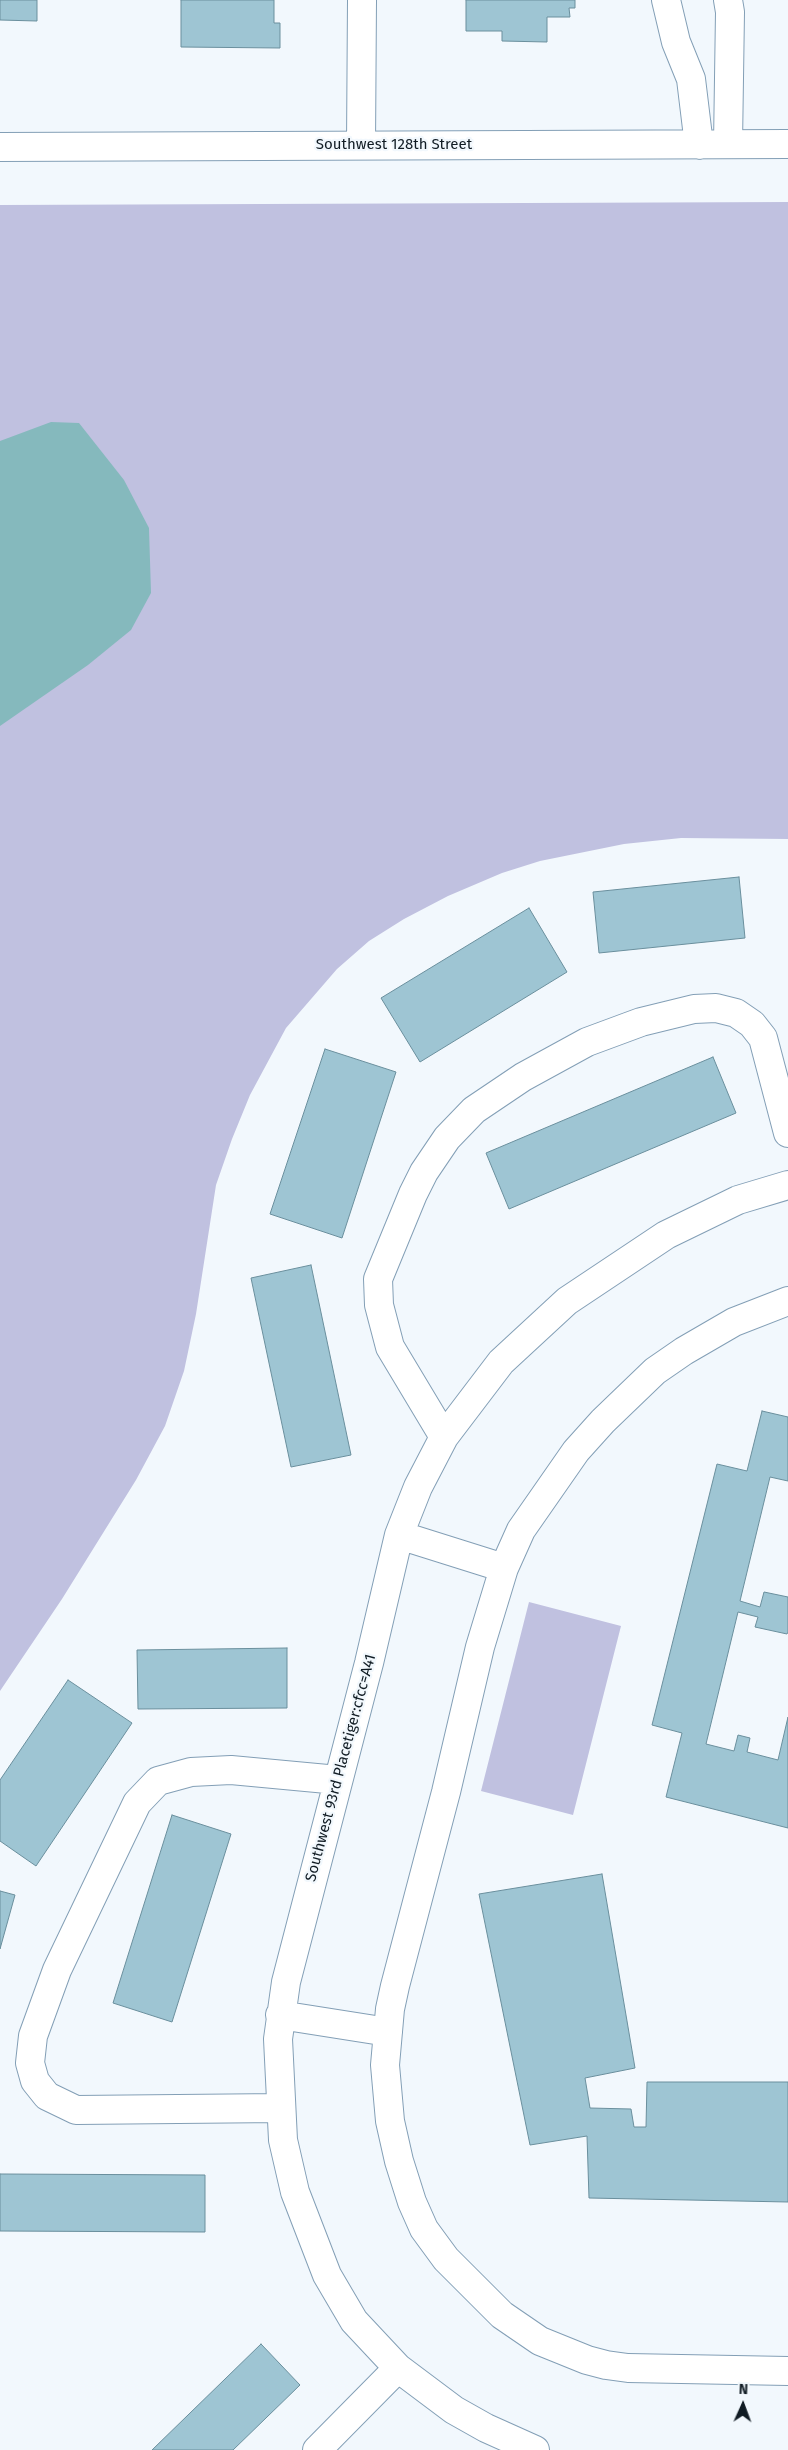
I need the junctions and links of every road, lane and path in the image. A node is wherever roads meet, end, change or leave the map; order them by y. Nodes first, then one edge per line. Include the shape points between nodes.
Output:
1 (362, 0) edge
2 (666, 0) edge
3 (728, 0) edge
4 (699, 144) junction
5 (728, 144) junction
6 (788, 144) edge
7 (361, 145) junction
8 (0, 147) edge
9 (788, 1133) edge
10 (788, 1185) edge
11 (788, 1301) edge
12 (444, 1436) junction
13 (399, 1535) junction
14 (504, 1568) junction
15 (338, 1780) junction
16 (280, 2015) junction
17 (388, 2032) junction
18 (280, 2108) junction
19 (398, 2368) junction
20 (788, 2371) edge
21 (316, 2450) edge
22 (535, 2450) edge

1 - 7 street
2 - 4 street via 676,42 691,79
3 - 5 street
4 - 5 street, Southwest 128th Street
4 - 7 street, Southwest 128th Street
5 - 6 street, Southwest 128th Street
7 - 8 street, Southwest 128th Street
9 - 12 street via 763,1038 752,1024 736,1013 716,1008 641,1022 587,1042 474,1110 447,1138 424,1172 378,1279 379,1305 390,1347
10 - 12 street, Southwest 93rd Placetiger:cfcc=A41 via 738,1200 666,1235 567,1300 501,1362
11 - 14 street via 709,1335 655,1371 631,1393 576,1451 544,1494 520,1530
12 - 13 street, Southwest 93rd Placetiger:cfcc=A41 via 418,1486
13 - 14 street
13 - 15 street, Southwest 93rd Placetiger:cfcc=A41
14 - 17 street via 480,1647 395,1986
15 - 16 street, Southwest 93rd Placetiger:cfcc=A41 via 295,1942
15 - 18 street via 231,1770 191,1772 158,1781 138,1803 57,1970 33,2036 30,2063 35,2081 47,2096 76,2110
16 - 17 street
16 - 18 street, Southwest 93rd Placetiger:cfcc=A41
17 - 20 street via 386,2095 399,2161 412,2202 424,2229 446,2259 502,2316 540,2340 586,2360 628,2368
18 - 19 street, Southwest 93rd Placetiger:cfcc=A41 via 294,2192 323,2268 354,2321
19 - 21 street
19 - 22 street, Southwest 93rd Placetiger:cfcc=A41 via 454,2410

